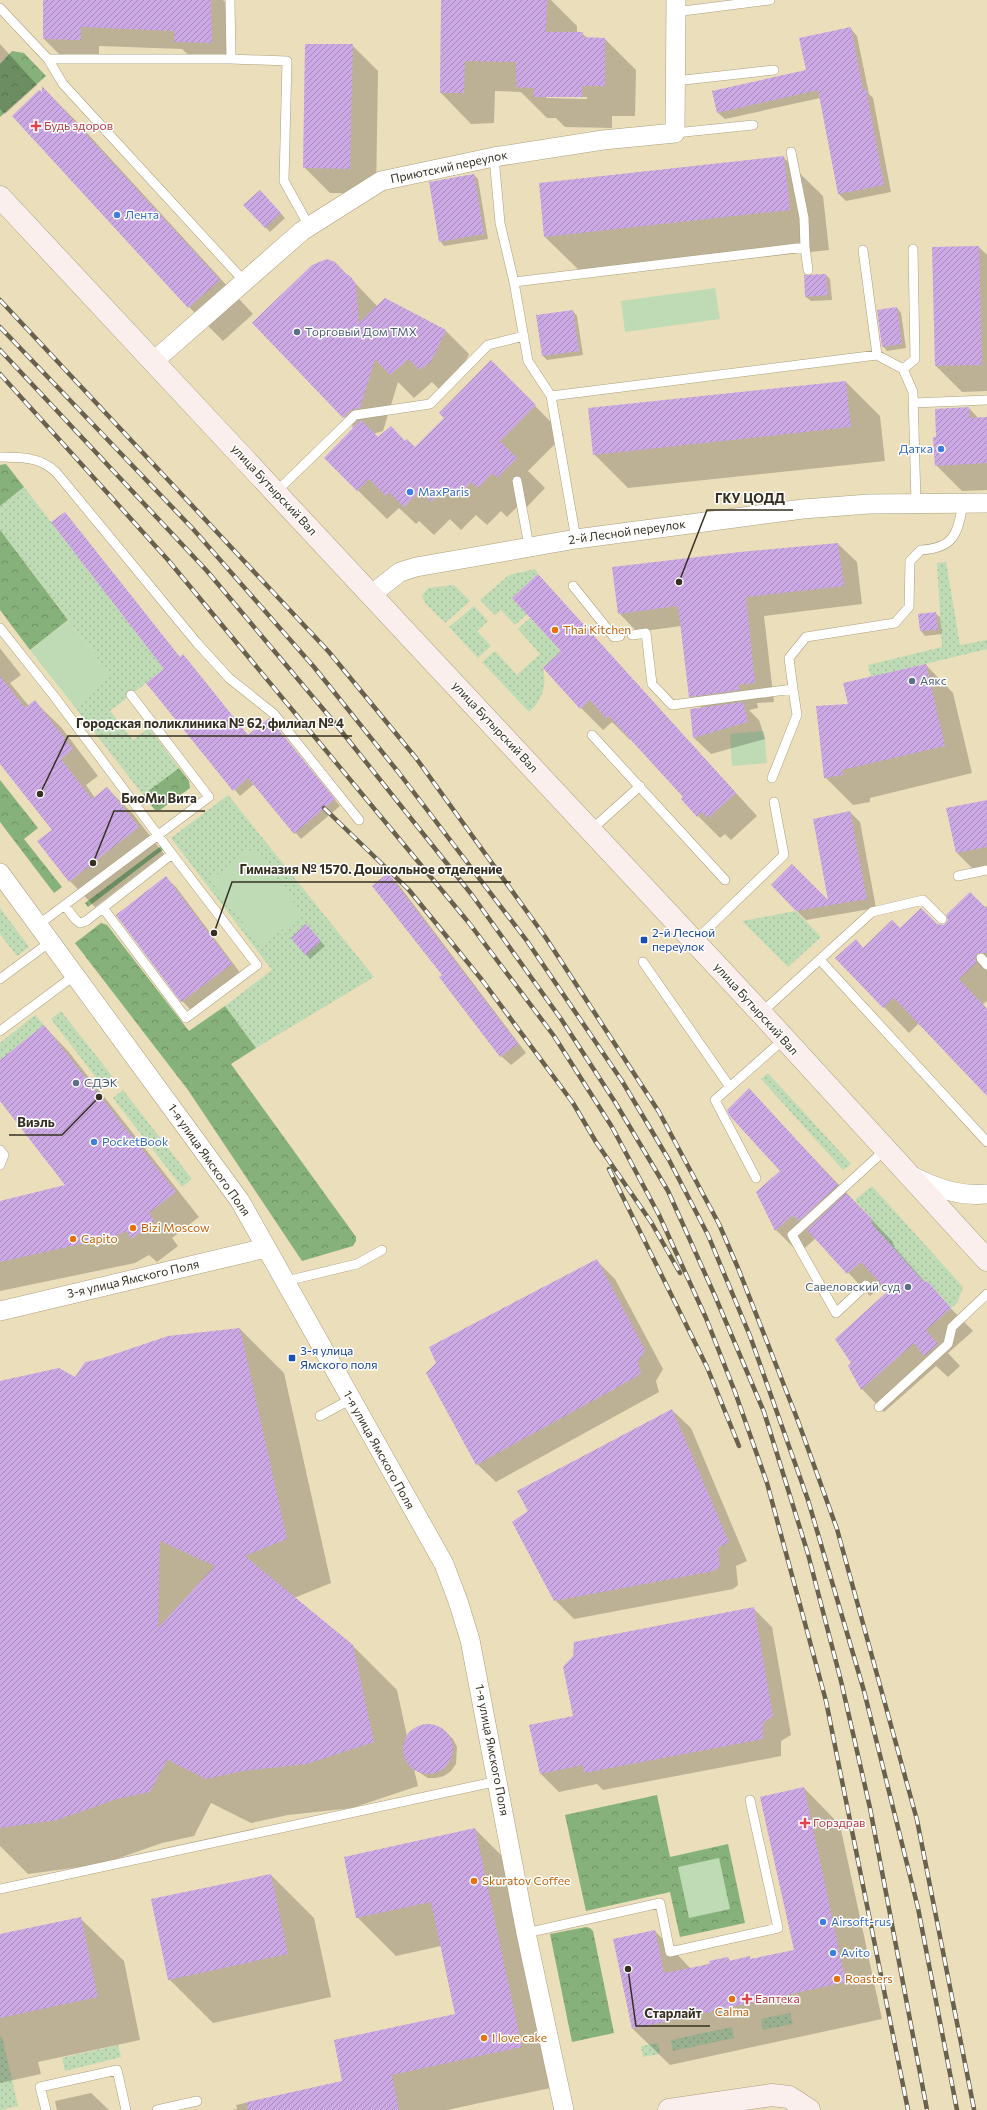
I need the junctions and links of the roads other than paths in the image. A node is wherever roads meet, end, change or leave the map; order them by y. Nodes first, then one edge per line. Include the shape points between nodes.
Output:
1 (230, 0) edge
2 (770, 0) edge
3 (675, 6) edge
4 (0, 8) edge
5 (48, 59) junction
6 (231, 59) junction
7 (774, 70) dead end
8 (675, 81) junction
9 (753, 125) dead end
10 (675, 133) junction
11 (791, 152) dead end
12 (494, 157) junction
13 (0, 197) edge
14 (309, 226) junction
15 (805, 247) junction
16 (913, 249) dead end
17 (863, 250) dead end
18 (808, 270) dead end
19 (244, 281) junction
20 (514, 282) junction
21 (524, 336) junction
22 (877, 355) junction
23 (154, 362) junction
24 (903, 369) junction
25 (551, 396) junction
26 (987, 400) edge
27 (913, 402) junction
28 (0, 457) edge
29 (517, 481) dead end
30 (276, 492) junction
31 (916, 503) junction
32 (963, 503) junction
33 (987, 503) edge
34 (576, 539) junction
35 (529, 546) junction
36 (573, 586) dead end
37 (372, 594) junction
38 (0, 628) edge
39 (632, 634) dead end
40 (620, 636) dead end
41 (794, 689) junction
42 (131, 695) dead end
43 (592, 735) dead end
44 (772, 778) dead end
45 (640, 786) junction
46 (774, 802) dead end
47 (359, 820) dead end
48 (591, 830) junction
49 (158, 835) junction
50 (172, 854) junction
51 (987, 870) edge
52 (0, 873) edge
53 (958, 876) dead end
54 (725, 880) dead end
55 (65, 906) junction
56 (103, 908) junction
57 (942, 919) dead end
58 (38, 925) junction
59 (695, 941) junction
60 (50, 942) junction
61 (820, 960) junction
62 (643, 962) dead end
63 (75, 975) junction
64 (0, 979) edge
65 (761, 1013) junction
66 (0, 1031) edge
67 (784, 1039) junction
68 (730, 1087) junction
69 (987, 1142) edge
70 (886, 1149) junction
71 (0, 1150) edge
72 (0, 1165) edge
73 (911, 1176) junction
74 (756, 1178) dead end
75 (987, 1194) edge
76 (266, 1248) junction
77 (382, 1250) dead end
78 (987, 1260) edge
79 (286, 1281) junction
80 (866, 1285) dead end
81 (987, 1294) edge
82 (0, 1311) edge
83 (351, 1399) junction
84 (879, 1407) dead end
85 (320, 1416) dead end
86 (498, 1782) junction
87 (750, 1800) dead end
88 (0, 1889) edge
89 (526, 1933) junction
90 (196, 2101) dead end
91 (46, 2110) edge
92 (126, 2110) edge
93 (157, 2110) edge
94 (564, 2110) edge
95 (670, 2110) edge
96 (809, 2110) edge

1 - 6 lane
2 - 3 lane
3 - 8 street
4 - 5 lane
5 - 6 lane
5 - 19 lane via 63,84
6 - 14 lane via 287,61 284,181
7 - 8 lane
8 - 10 street
9 - 10 lane
10 - 12 street, Приютский переулок via 603,140
11 - 15 lane via 804,218
12 - 14 street, Приютский переулок via 381,181
12 - 20 lane via 500,224
13 - 23 street, улица Бутырский Вал
14 - 19 street, Приютский переулок
15 - 18 lane
15 - 20 lane
16 - 24 lane via 915,359
17 - 22 lane
19 - 23 street, Приютский переулок
20 - 21 lane
21 - 25 lane via 528,361
21 - 30 lane via 488,345 430,404 355,415
22 - 24 lane
22 - 25 lane
23 - 30 street, улица Бутырский Вал
24 - 27 lane via 913,392
25 - 34 lane
26 - 27 lane
27 - 31 lane
28 - 47 lane via 30,458 53,469 197,643 229,678 274,714
29 - 35 lane
30 - 37 street, улица Бутырский Вал
31 - 32 street, 2-й Лесной переулок
31 - 34 street, 2-й Лесной переулок via 803,509
32 - 33 street, 2-й Лесной переулок
32 - 41 lane via 952,539 939,549 921,550 910,561 909,606 895,623 806,638 789,658
34 - 35 street, 2-й Лесной переулок
35 - 37 street, 2-й Лесной переулок via 416,567 400,572
36 - 40 lane via 614,637
37 - 48 street, улица Бутырский Вал
38 - 49 lane
39 - 41 lane via 646,633 652,684 672,705
41 - 44 lane via 797,715
42 - 49 lane via 209,797
43 - 45 lane
45 - 48 lane
45 - 54 lane
46 - 59 lane via 784,855
48 - 59 street, улица Бутырский Вал
49 - 50 lane
49 - 55 lane
50 - 56 lane
50 - 56 lane via 257,965 186,1018
51 - 53 lane
52 - 58 street, 1-я улица Ямского Поля
55 - 56 lane via 80,923
55 - 58 lane
57 - 61 lane via 923,900 872,912
58 - 60 street, 1-я улица Ямского Поля
59 - 65 street, улица Бутырский Вал
60 - 63 street, 1-я улица Ямского Поля
60 - 64 lane
61 - 65 lane
61 - 69 lane
62 - 68 lane
63 - 66 lane
63 - 76 street, 1-я улица Ямского Поля via 240,1201
65 - 67 street, улица Бутырский Вал
67 - 68 lane
67 - 70 street, улица Бутырский Вал
68 - 74 lane via 716,1100
70 - 73 street, улица Бутырский Вал
70 - 80 lane via 792,1235 836,1313
71 - 72 lane via 4,1155
73 - 75 street via 943,1190 964,1194
73 - 78 street, улица Бутырский Вал
76 - 79 street, 1-я улица Ямского Поля
76 - 82 street, 3-я улица Ямского Поля
77 - 79 lane via 357,1264
79 - 83 street, 1-я улица Ямского Поля
81 - 84 lane via 952,1327 948,1344
83 - 85 lane
83 - 86 street, 1-я улица Ямского Поля via 444,1564 470,1640
86 - 88 lane
86 - 89 street, 1-я улица Ямского Поля
87 - 89 lane via 778,1928 670,1952 660,1903
89 - 94 street, 1-я улица Ямского Поля
90 - 93 lane
91 - 92 lane via 40,2087 117,2070
95 - 96 street via 772,2095 789,2097

